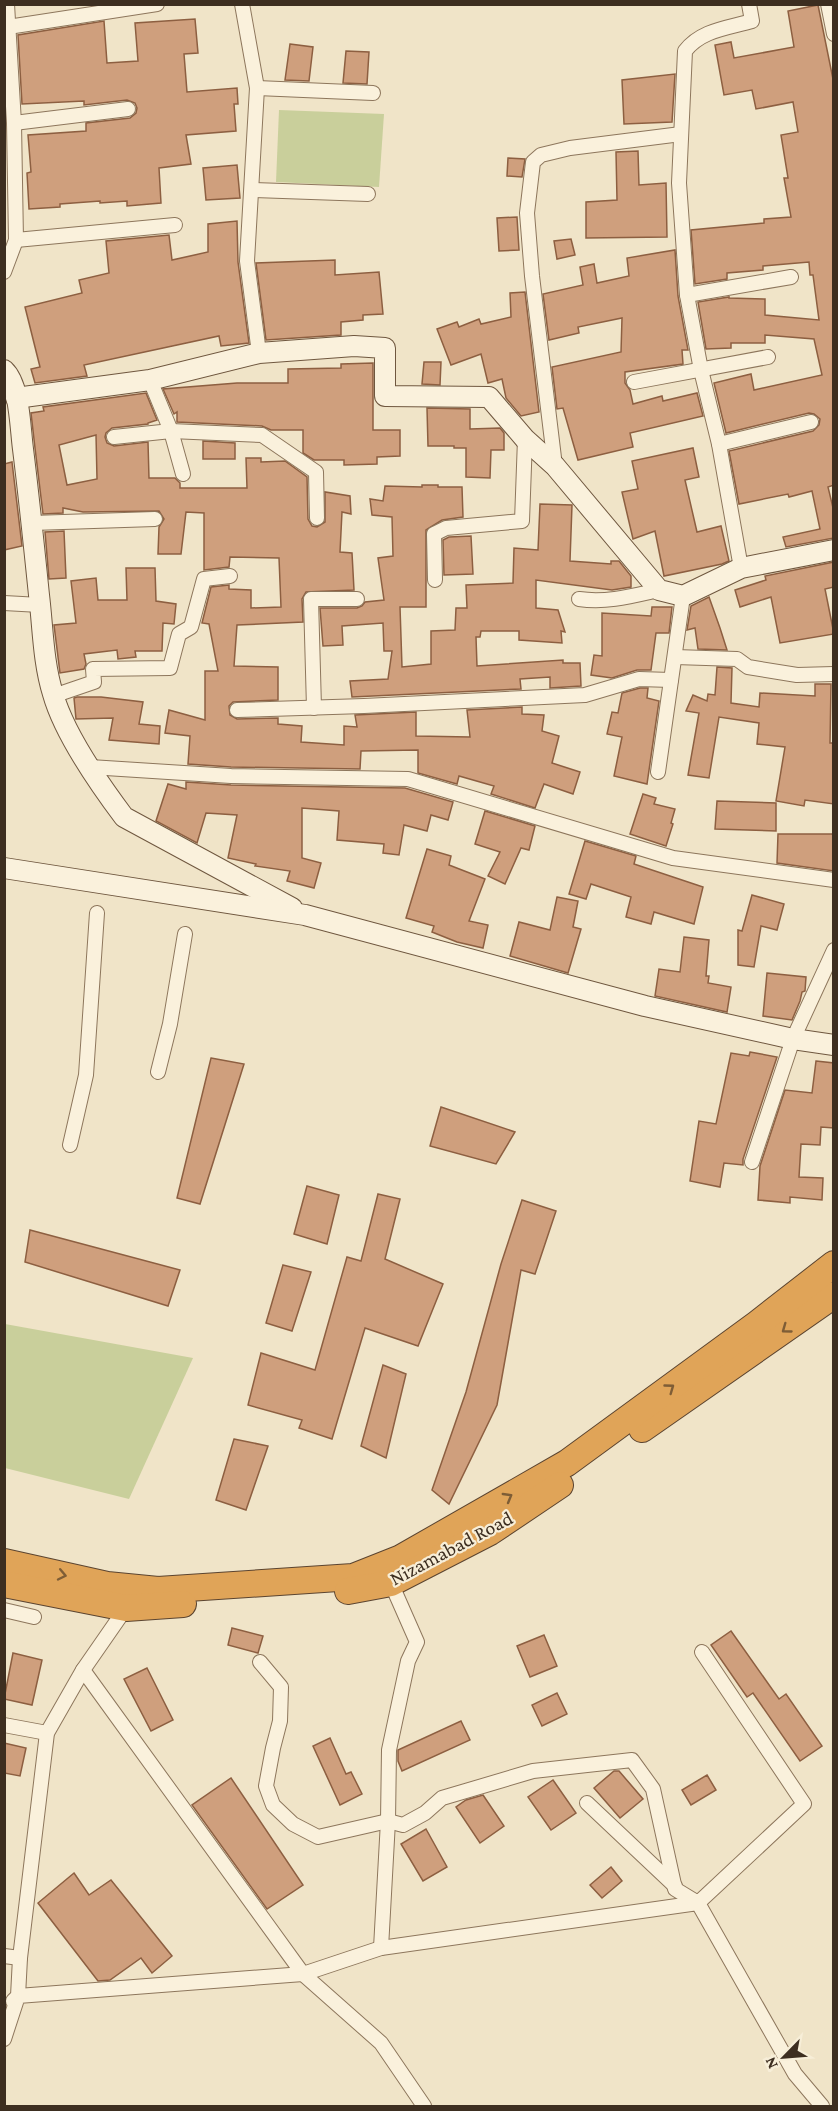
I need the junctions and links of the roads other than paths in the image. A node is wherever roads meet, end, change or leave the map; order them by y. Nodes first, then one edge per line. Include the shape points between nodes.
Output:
1 (7, 4) edge
2 (157, 4) edge
3 (243, 4) edge
4 (749, 4) edge
5 (829, 5) edge
6 (8, 27) junction
7 (834, 34) edge
8 (257, 88) junction
9 (373, 93) dead end
10 (128, 109) dead end
11 (14, 123) junction
12 (681, 134) junction
13 (252, 190) junction
14 (368, 195) dead end
15 (175, 225) dead end
16 (16, 240) junction
17 (4, 272) edge
18 (791, 276) dead end
19 (687, 295) junction
20 (259, 353) junction
21 (768, 357) dead end
22 (4, 370) edge
23 (701, 370) junction
24 (150, 380) junction
25 (634, 382) dead end
26 (16, 398) junction
27 (811, 422) dead end
28 (171, 430) junction
29 (114, 437) dead end
30 (525, 439) junction
31 (719, 444) junction
32 (555, 466) junction
33 (183, 474) dead end
34 (317, 518) dead end
35 (155, 519) dead end
36 (32, 523) junction
37 (834, 550) edge
38 (741, 568) junction
39 (230, 576) dead end
40 (435, 580) dead end
41 (659, 590) junction
42 (683, 596) junction
43 (357, 598) dead end
44 (579, 599) dead end
45 (4, 603) edge
46 (40, 605) junction
47 (675, 657) junction
48 (834, 674) edge
49 (671, 680) junction
50 (53, 696) junction
51 (314, 708) junction
52 (237, 710) dead end
53 (90, 767) junction
54 (658, 772) dead end
55 (4, 868) edge
56 (834, 880) edge
57 (97, 913) dead end
58 (305, 915) junction
59 (185, 934) dead end
60 (834, 950) edge
61 (793, 1039) junction
62 (834, 1045) edge
63 (158, 1072) dead end
64 (70, 1145) dead end
65 (752, 1162) dead end
66 (834, 1264) edge
67 (834, 1295) edge
68 (4, 1562) edge
69 (391, 1583) junction
70 (4, 1584) edge
71 (126, 1608) junction
72 (4, 1610) edge
73 (34, 1617) dead end
74 (702, 1653) dead end
75 (260, 1662) dead end
76 (83, 1670) junction
77 (4, 1725) edge
78 (47, 1733) junction
79 (587, 1803) dead end
80 (388, 1821) junction
81 (675, 1886) junction
82 (698, 1904) junction
83 (381, 1948) junction
84 (4, 1956) edge
85 (20, 1958) junction
86 (303, 1974) junction
87 (18, 1996) junction
88 (4, 2009) edge
89 (4, 2039) edge
90 (424, 2106) edge
91 (822, 2106) edge

1 - 6 street
2 - 6 street
3 - 8 street
4 - 12 street via 752,21 703,35 685,51
5 - 7 street
6 - 11 street
8 - 9 street
8 - 13 street
10 - 11 street
11 - 16 street
12 - 19 street via 679,183
12 - 32 street via 570,148 541,155 533,162 527,213
13 - 14 street
13 - 20 street via 247,261
15 - 16 street
16 - 17 street
18 - 19 street
19 - 23 street
20 - 24 street
20 - 30 street via 354,346 386,348 385,396 489,397
21 - 23 street
22 - 26 street via 11,376
23 - 25 street
23 - 31 street
24 - 26 street
24 - 28 street
26 - 36 street
27 - 31 street
28 - 29 street
28 - 33 street
28 - 34 street via 262,435 316,472
30 - 32 street
30 - 40 street via 522,521 446,528 434,534
31 - 38 street
32 - 41 street
35 - 36 street
36 - 46 street
37 - 38 street
38 - 42 street
39 - 50 street via 204,579 191,627 179,634 170,668 93,669 94,682
41 - 42 street
41 - 44 street via 614,600
42 - 47 street
43 - 51 street via 311,599
45 - 46 street
46 - 50 street
47 - 48 street via 737,659 748,667 797,675
47 - 49 street
49 - 51 street via 639,679 585,695
49 - 54 street
50 - 53 street
51 - 52 street
53 - 56 street via 231,776 408,779 673,858
53 - 58 street via 124,817
55 - 58 street
57 - 64 street via 86,1075
58 - 61 street via 645,1006
59 - 63 street
60 - 61 street
61 - 62 street
61 - 65 street
68 -> 66 highway via 107,1585 158,1590 353,1577 401,1558 567,1463
67 -> 69 highway, Nizamabad Road via 490,1532
69 - 71 highway, Nizamabad Road via 323,1596
69 - 80 street via 417,1642 408,1661 389,1750
70 - 71 highway, Nizamabad Road
71 - 76 street
72 - 73 street
74 - 82 street via 804,1804
75 - 80 street via 281,1687 280,1721 266,1785 273,1804 293,1824 318,1837
76 - 78 street
76 - 86 street
77 - 78 street
78 - 85 street
79 - 81 street
80 - 81 street via 403,1826 442,1798 534,1771 632,1760 653,1789
80 - 83 street
81 - 82 street
82 - 83 street
82 - 91 street via 795,2074
83 - 86 street
84 - 85 street
85 - 87 street
86 - 87 street
86 - 90 street via 381,2043
87 - 88 street
87 - 89 street

